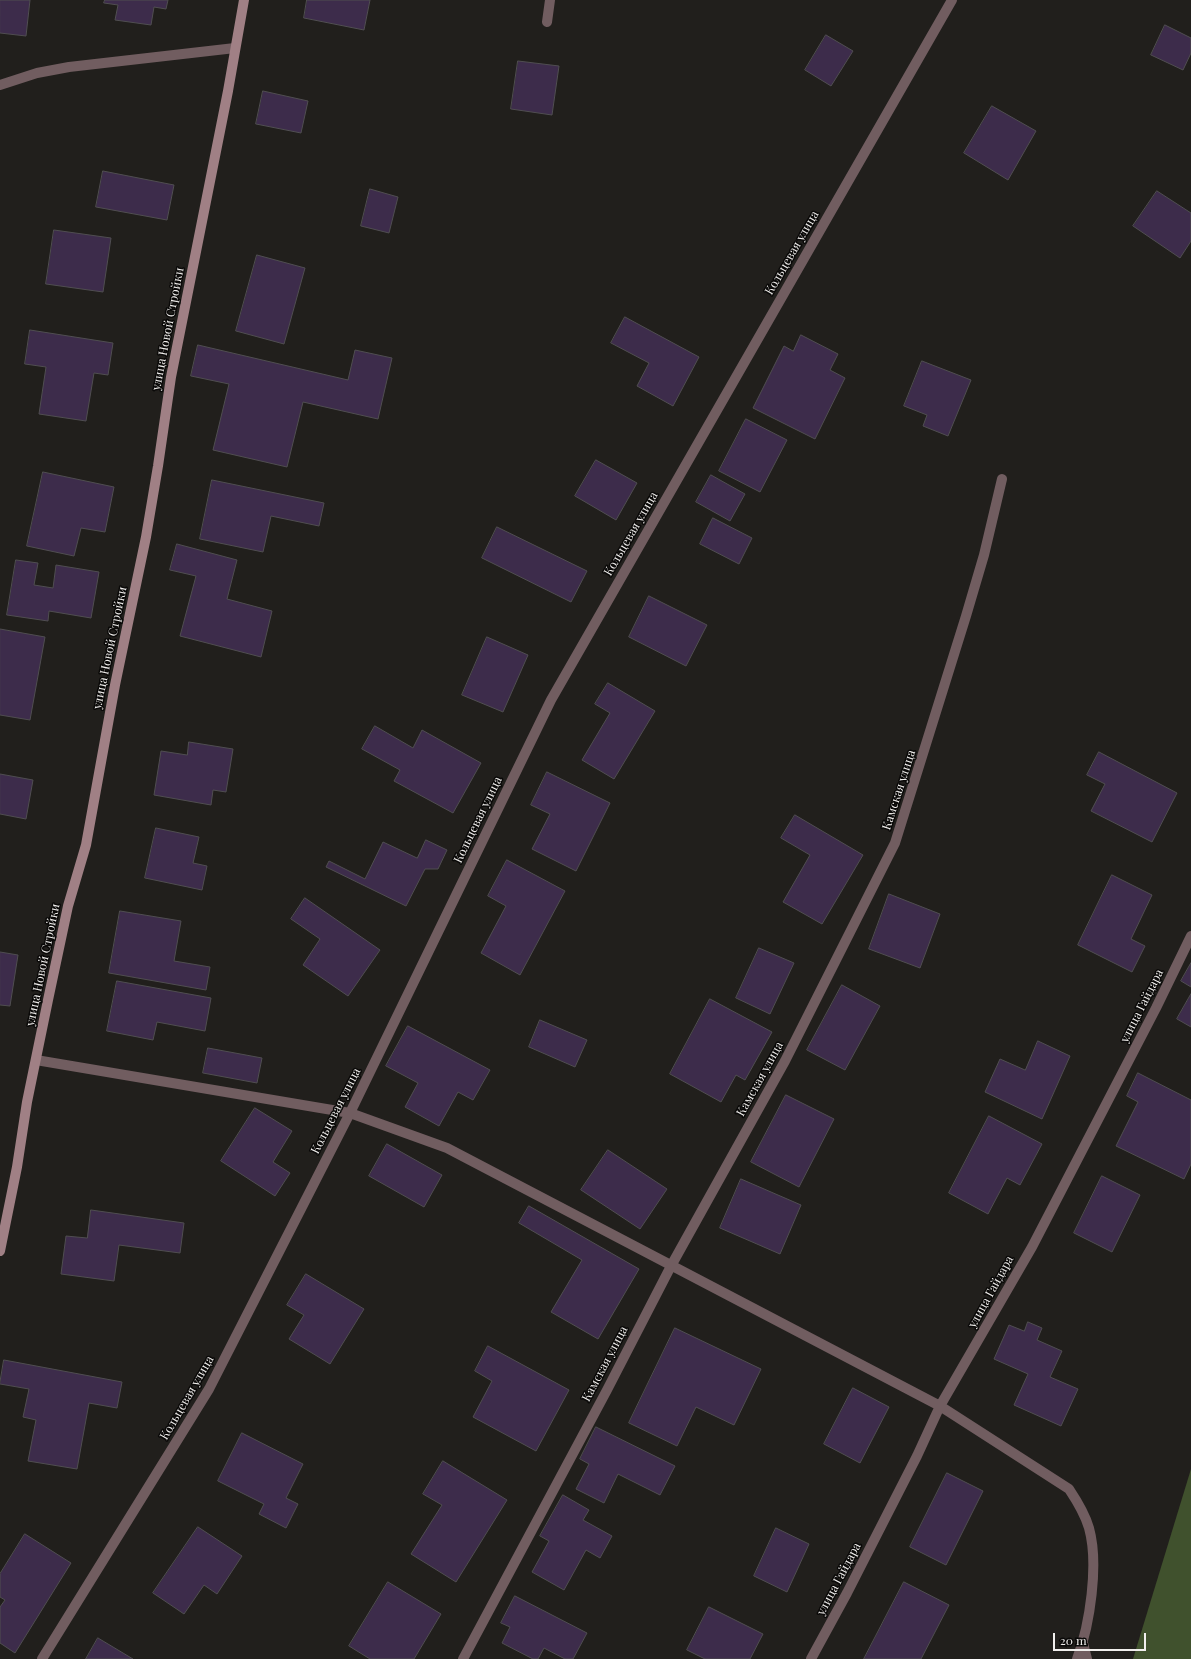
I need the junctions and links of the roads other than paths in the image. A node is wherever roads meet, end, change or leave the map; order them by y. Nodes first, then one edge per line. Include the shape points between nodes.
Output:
1 (244, 0) edge
2 (550, 0) edge
3 (952, 0) edge
4 (547, 22) dead end
5 (235, 48) junction
6 (0, 85) edge
7 (1002, 479) dead end
8 (1191, 936) edge
9 (36, 1060) junction
10 (350, 1113) junction
11 (0, 1251) edge
12 (671, 1266) junction
13 (940, 1406) junction
14 (1083, 1643) junction
15 (42, 1659) edge
16 (463, 1659) edge
17 (811, 1659) edge
18 (1077, 1659) edge
19 (1087, 1659) edge

1 - 5 street, улица Новой Стройки
2 - 4 street
3 - 10 street, Кольцевая улица via 551,700
5 - 6 street via 68,67 36,73
5 - 9 street, улица Новой Стройки via 171,378 148,523 86,845 68,906
7 - 12 street, Камская улица via 971,600 896,843 785,1061
8 - 13 street, улица Гайдара via 1032,1247
9 - 10 street
9 - 11 street, улица Новой Стройки
10 - 12 street via 446,1148
10 - 15 street, Кольцевая улица via 209,1389
12 - 13 street
12 - 16 street, Камская улица
13 - 14 street via 1069,1489 1089,1528 1094,1567
13 - 17 street, улица Гайдара via 917,1456
14 - 18 street
14 - 19 street

